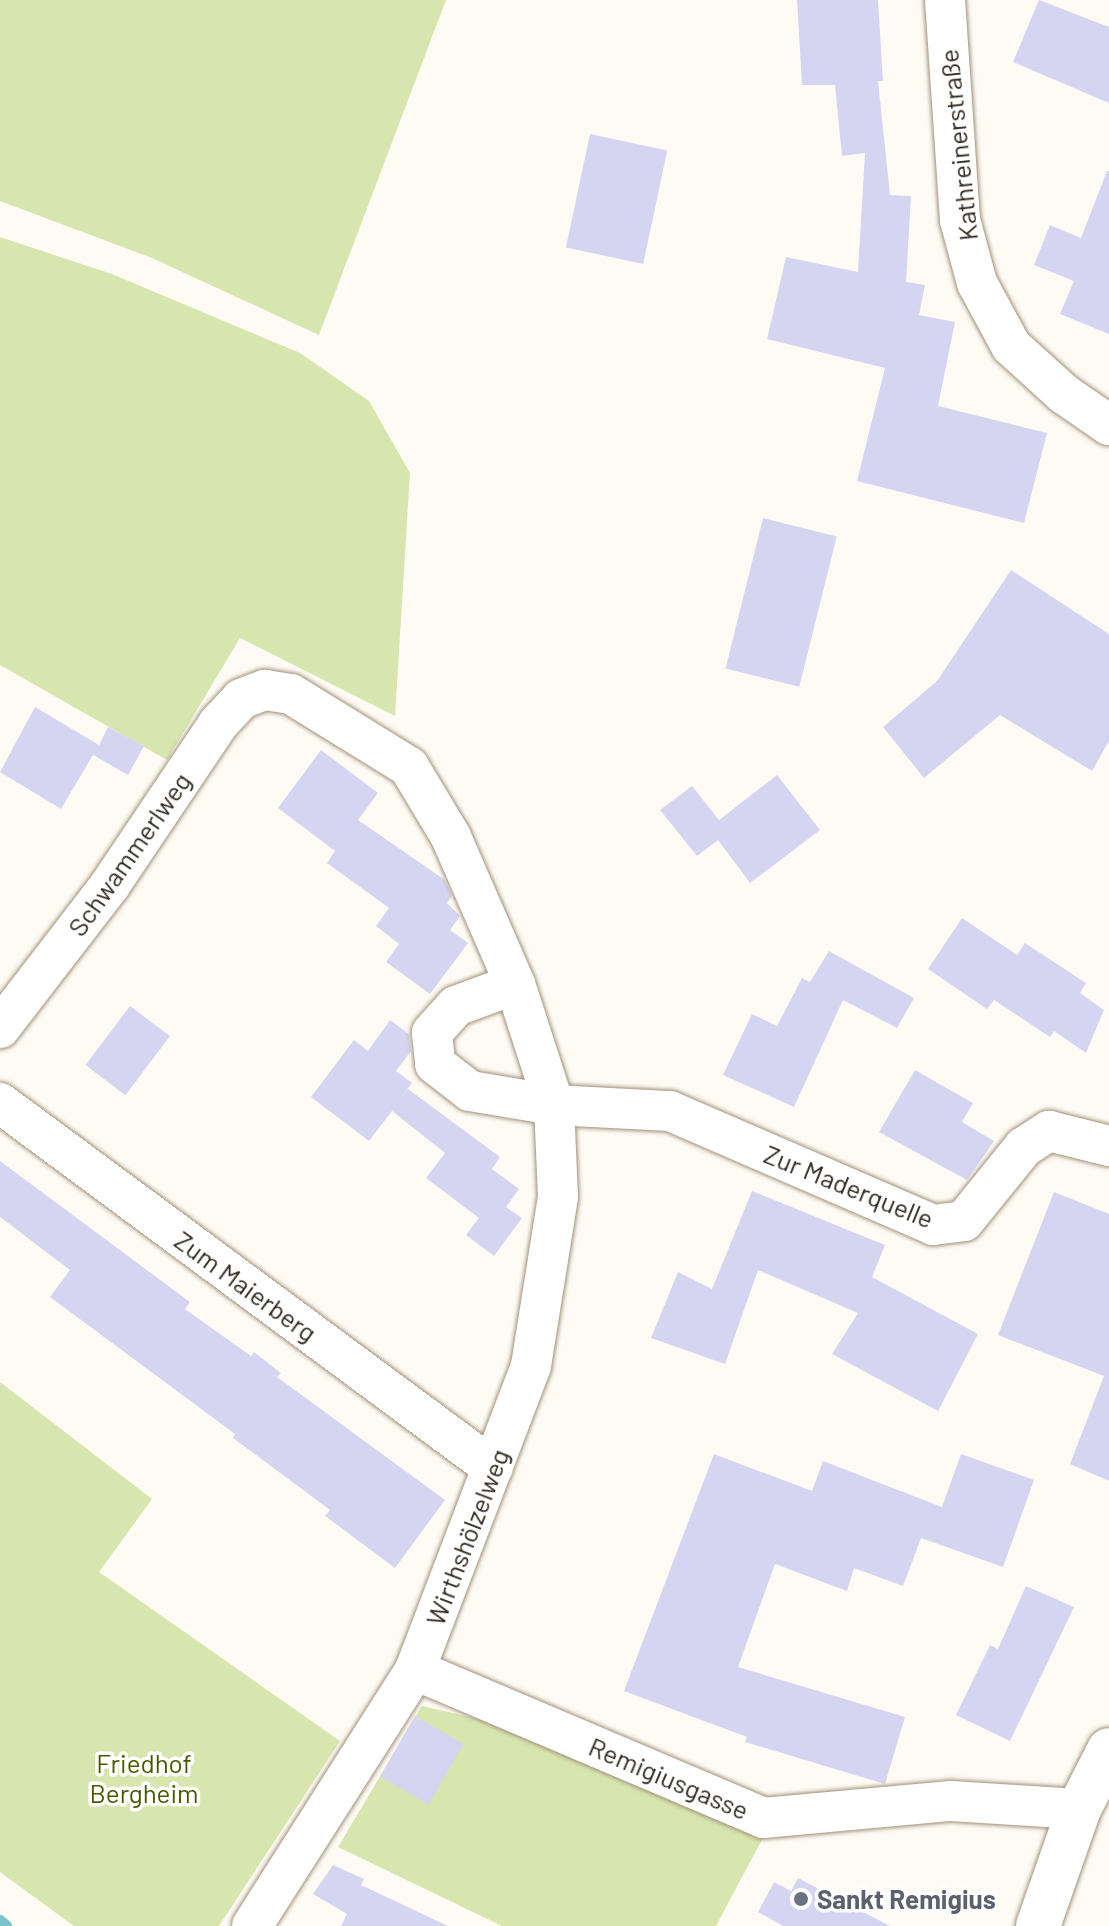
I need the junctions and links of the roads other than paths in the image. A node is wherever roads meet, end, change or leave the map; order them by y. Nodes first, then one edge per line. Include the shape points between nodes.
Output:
1 (945, 0) edge
2 (1109, 425) edge
3 (515, 984) junction
4 (0, 1028) edge
5 (0, 1103) edge
6 (554, 1105) junction
7 (1109, 1146) edge
8 (493, 1468) junction
9 (415, 1670) junction
10 (1109, 1750) edge
11 (1079, 1809) junction
12 (252, 1926) edge
13 (1038, 1926) edge

1 - 2 street, Kathreinerstraße via 960,220 977,283 1011,346 1064,394
3 - 4 street, Schwammerlweg via 451,837 409,767 291,694 265,690 241,699 218,724 110,885
3 - 6 street
3 - 6 street, Zur Maderquelle via 456,1006 444,1017 432,1033 435,1064 470,1091
5 - 8 street, Zum Maierberg
6 - 7 street, Zur Maderquelle via 670,1111 933,1225 964,1221 1024,1147 1049,1131
6 - 8 street, Wirthshölzelweg via 558,1197 531,1366
8 - 9 street, Wirthshölzelweg
9 - 11 street, Remigiusgasse via 763,1818 951,1801
9 - 12 street, Wirthshölzelweg
10 - 11 street
11 - 13 street

